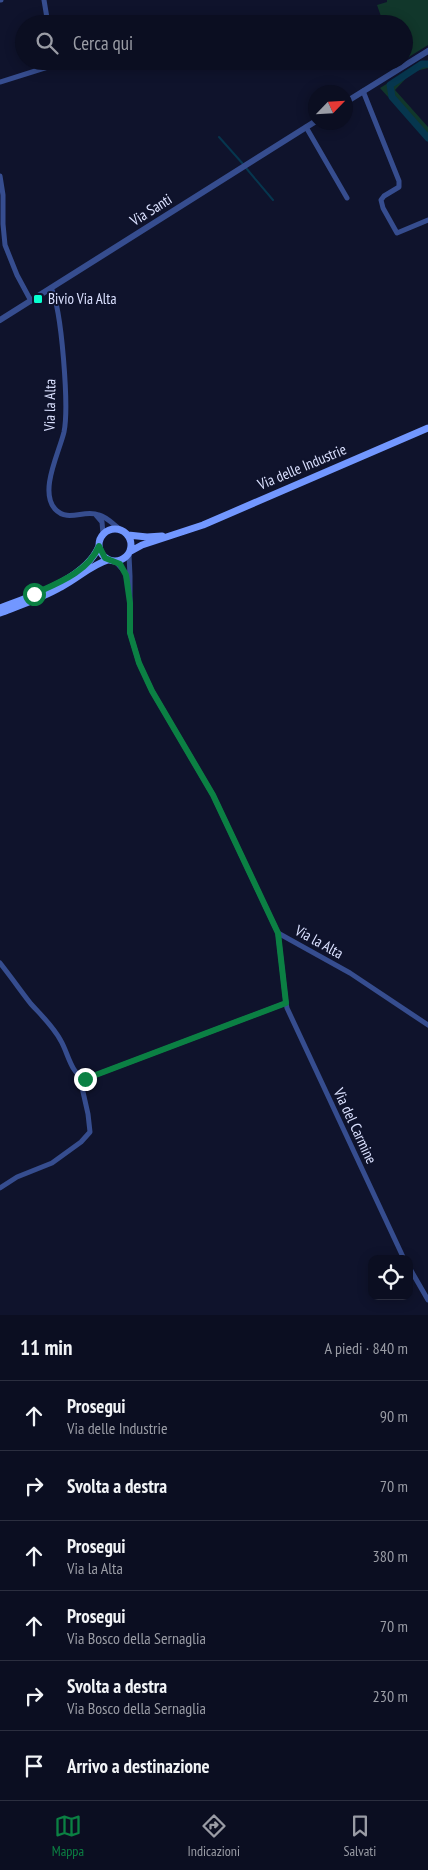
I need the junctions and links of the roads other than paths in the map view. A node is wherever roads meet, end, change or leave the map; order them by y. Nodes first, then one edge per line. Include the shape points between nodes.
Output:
1 (44, 0) edge
2 (46, 15) edge
3 (428, 51) edge
4 (413, 60) edge
5 (38, 70) edge
6 (397, 70) edge
7 (0, 82) edge
8 (363, 91) junction
9 (353, 97) edge
10 (306, 127) joint
11 (0, 176) edge
12 (347, 198) dead end
13 (428, 220) edge
14 (51, 288) junction
15 (31, 300) junction
16 (0, 320) edge
17 (428, 428) edge
18 (94, 514) junction
19 (121, 530) junction
20 (187, 531) junction
21 (103, 534) junction
22 (128, 535) junction
23 (99, 546) junction
24 (130, 553) junction
25 (112, 561) junction
26 (130, 603) junction
27 (0, 608) edge
28 (0, 613) edge
29 (278, 933) junction
30 (0, 963) edge
31 (286, 1003) junction
32 (428, 1025) edge
33 (86, 1079) junction
34 (0, 1188) edge
35 (402, 1255) edge
36 (413, 1274) edge
37 (428, 1300) edge

1 - 2 street
3 - 4 street
5 - 7 street
6 - 8 street
8 - 9 street
8 - 13 street via 399,181 399,187 381,200 383,208 397,233
10 - 12 street
10 - 14 street, Via Santi
11 - 15 street via 5,245
14 - 15 street, Via Santi
14 - 18 street, Via la Alta via 56,300 66,405 64,431 48,493 56,510 64,514
15 - 16 street, Via Santi
17 - 20 main road, Via delle Industrie
18 - 19 street
18 - 21 street via 102,522
19 - 21 main road
19 - 22 main road
20 - 22 main road, Via delle Industrie via 158,537
20 - 24 main road, Via delle Industrie via 142,545
21 - 23 main road
22 - 24 main road via 132,545
23 - 25 main road via 102,555
23 - 27 main road via 93,558 70,576
24 - 25 main road via 121,561
24 - 26 street
25 - 26 street via 122,567 126,575
25 - 28 main road via 98,564 47,594
26 - 29 street, Via la Alta via 130,633 139,663 213,795
29 - 31 street, Via del Carmine
29 - 32 street, Via la Alta via 350,973
30 - 33 street via 49,1022 75,1071
31 - 33 street
31 - 35 street, Via del Carmine
33 - 34 street via 81,1084 90,1132 52,1163 17,1177
36 - 37 street

